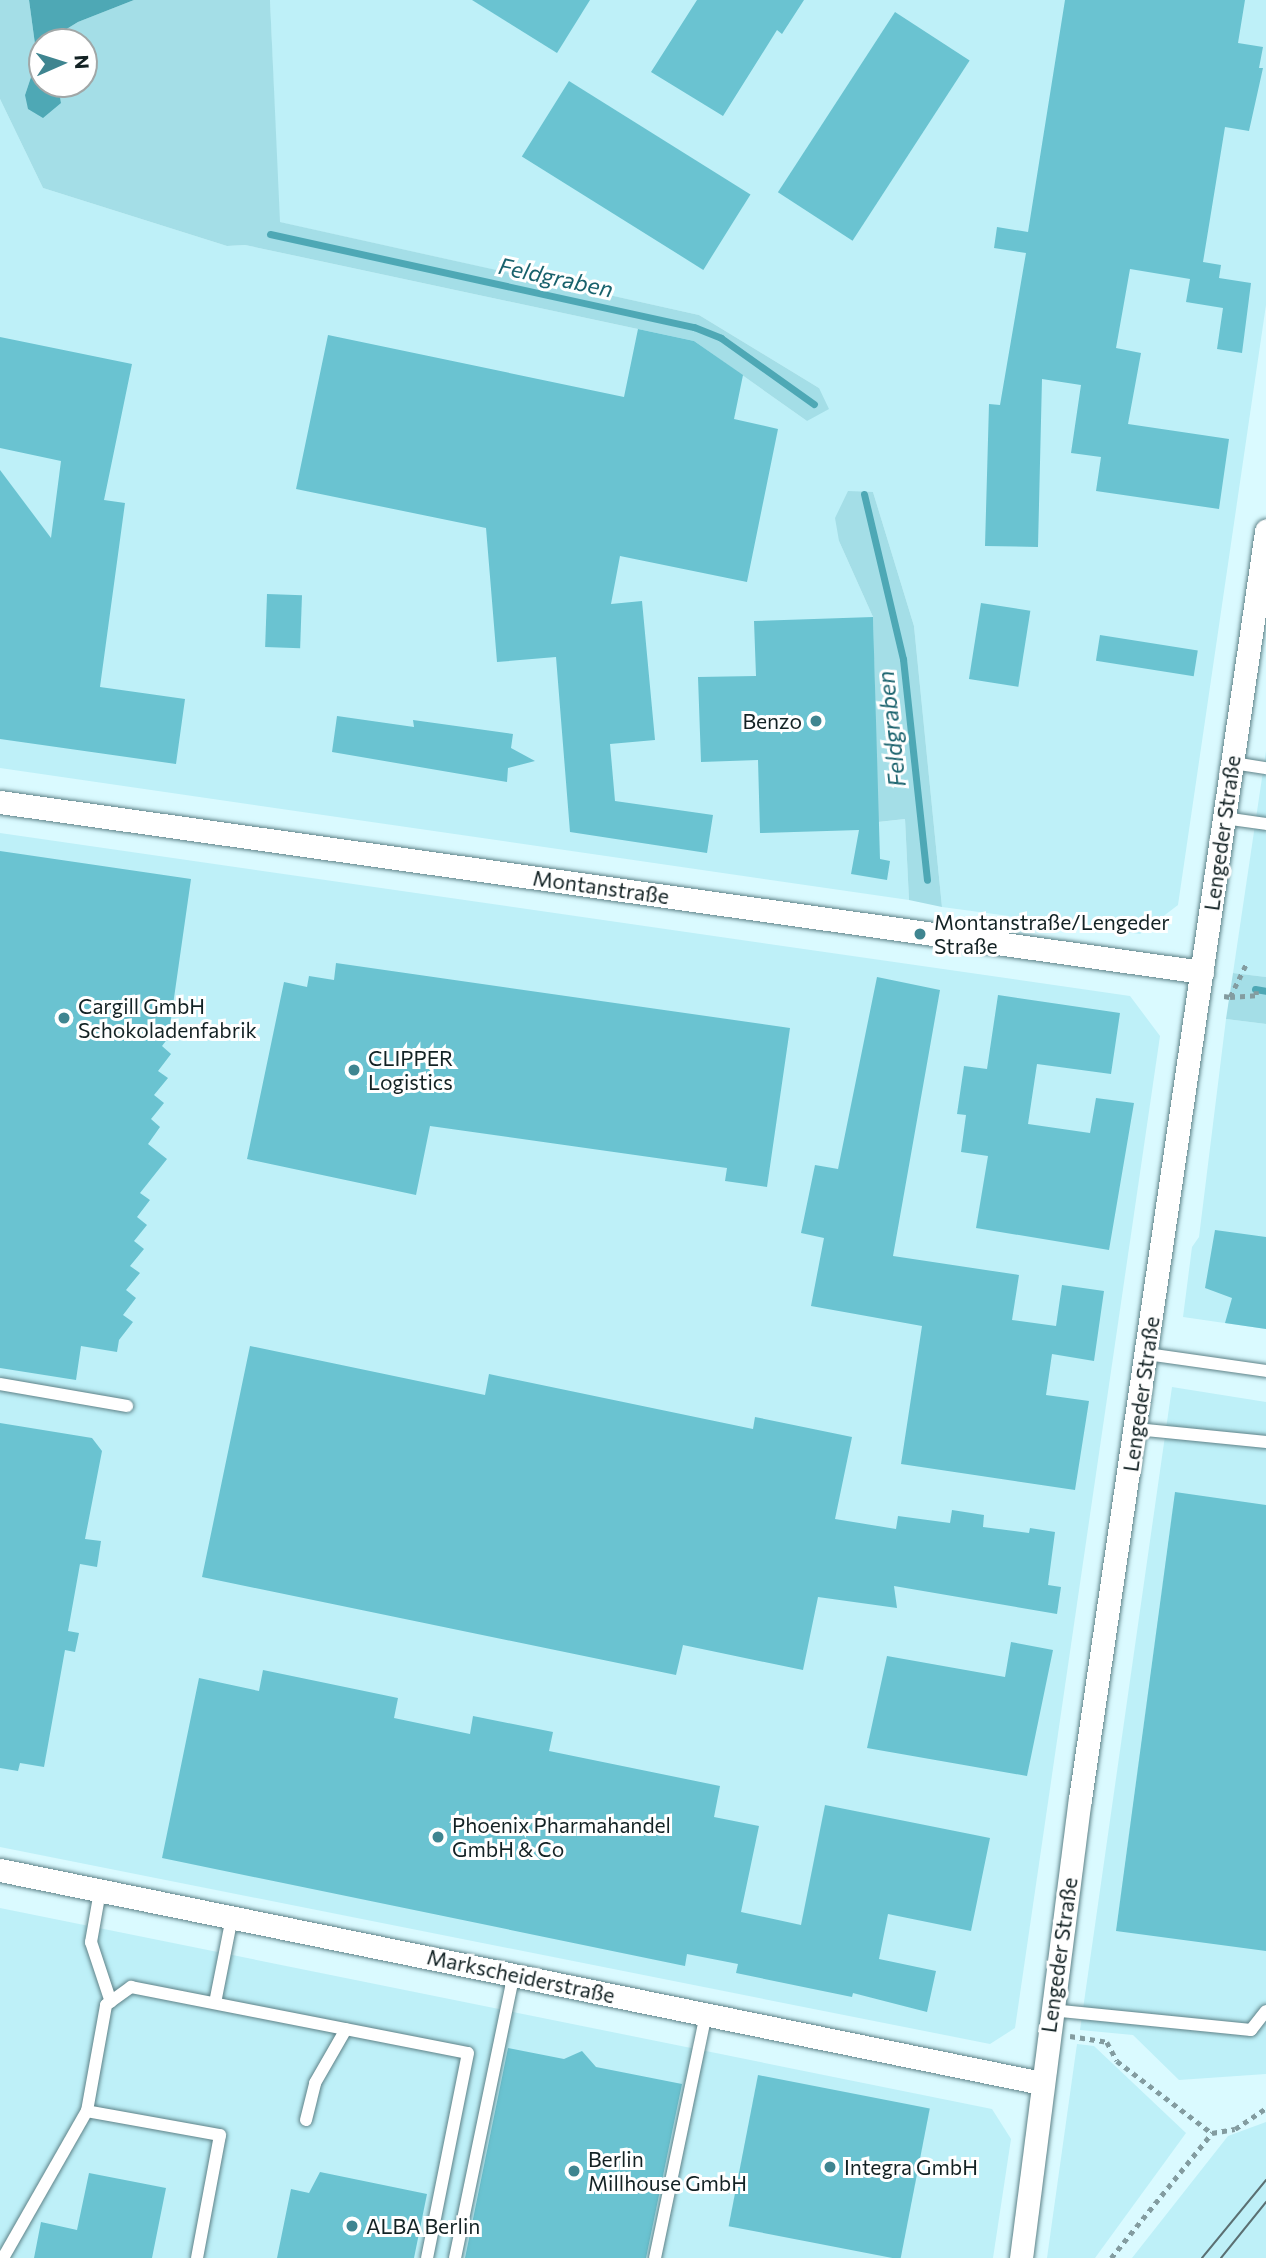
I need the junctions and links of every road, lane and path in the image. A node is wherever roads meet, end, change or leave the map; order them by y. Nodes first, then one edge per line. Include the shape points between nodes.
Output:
1 (1266, 531) edge
2 (1259, 627) edge
3 (1233, 763) junction
4 (1266, 768) edge
5 (0, 802) edge
6 (1224, 818) junction
7 (1266, 824) edge
8 (1247, 962) dead end
9 (1202, 972) junction
10 (1256, 991) dead end
11 (1147, 1354) junction
12 (1266, 1371) edge
13 (0, 1384) edge
14 (127, 1406) dead end
15 (1136, 1429) junction
16 (1266, 1442) edge
17 (0, 1870) edge
18 (100, 1891) junction
19 (232, 1917) junction
20 (514, 1974) junction
21 (111, 2002) junction
22 (215, 2003) junction
23 (1051, 2010) junction
24 (1266, 2011) edge
25 (706, 2014) junction
26 (346, 2029) junction
27 (1048, 2033) junction
28 (1041, 2083) junction
29 (1266, 2108) edge
30 (87, 2111) junction
31 (306, 2120) dead end
32 (1212, 2133) junction
33 (3, 2258) edge
34 (197, 2258) edge
35 (427, 2258) edge
36 (455, 2258) edge
37 (654, 2258) edge
38 (1021, 2258) edge
39 (1111, 2258) edge

1 - 2 street, Lengeder Straße
2 - 3 street, Lengeder Straße
3 - 4 lane
3 - 6 street, Lengeder Straße
5 - 9 street, Montanstraße
6 - 7 lane
6 - 9 street, Lengeder Straße
8 - 10 path via 1227,997 1256,995
9 - 11 street, Lengeder Straße
11 - 12 lane
11 - 15 street, Lengeder Straße
13 - 14 lane
15 - 16 lane
15 - 23 street, Lengeder Straße
17 - 18 street, Markscheiderstraße
18 - 19 street, Markscheiderstraße
18 - 21 lane via 91,1942
19 - 20 street, Markscheiderstraße
19 - 22 lane
20 - 25 street, Markscheiderstraße
20 - 36 lane
21 - 22 lane via 131,1987
21 - 30 lane via 106,2004
22 - 26 lane
23 - 24 lane via 1251,2030
23 - 27 street, Lengeder Straße
25 - 28 street, Markscheiderstraße
25 - 37 lane
26 - 31 lane via 315,2083
26 - 35 lane via 468,2053
27 - 28 street, Lengeder Straße
27 - 32 path via 1107,2042 1117,2061
28 - 38 street, Lengeder Straße
29 - 32 path via 1235,2129
30 - 33 lane
30 - 34 lane via 220,2135
32 - 39 path

